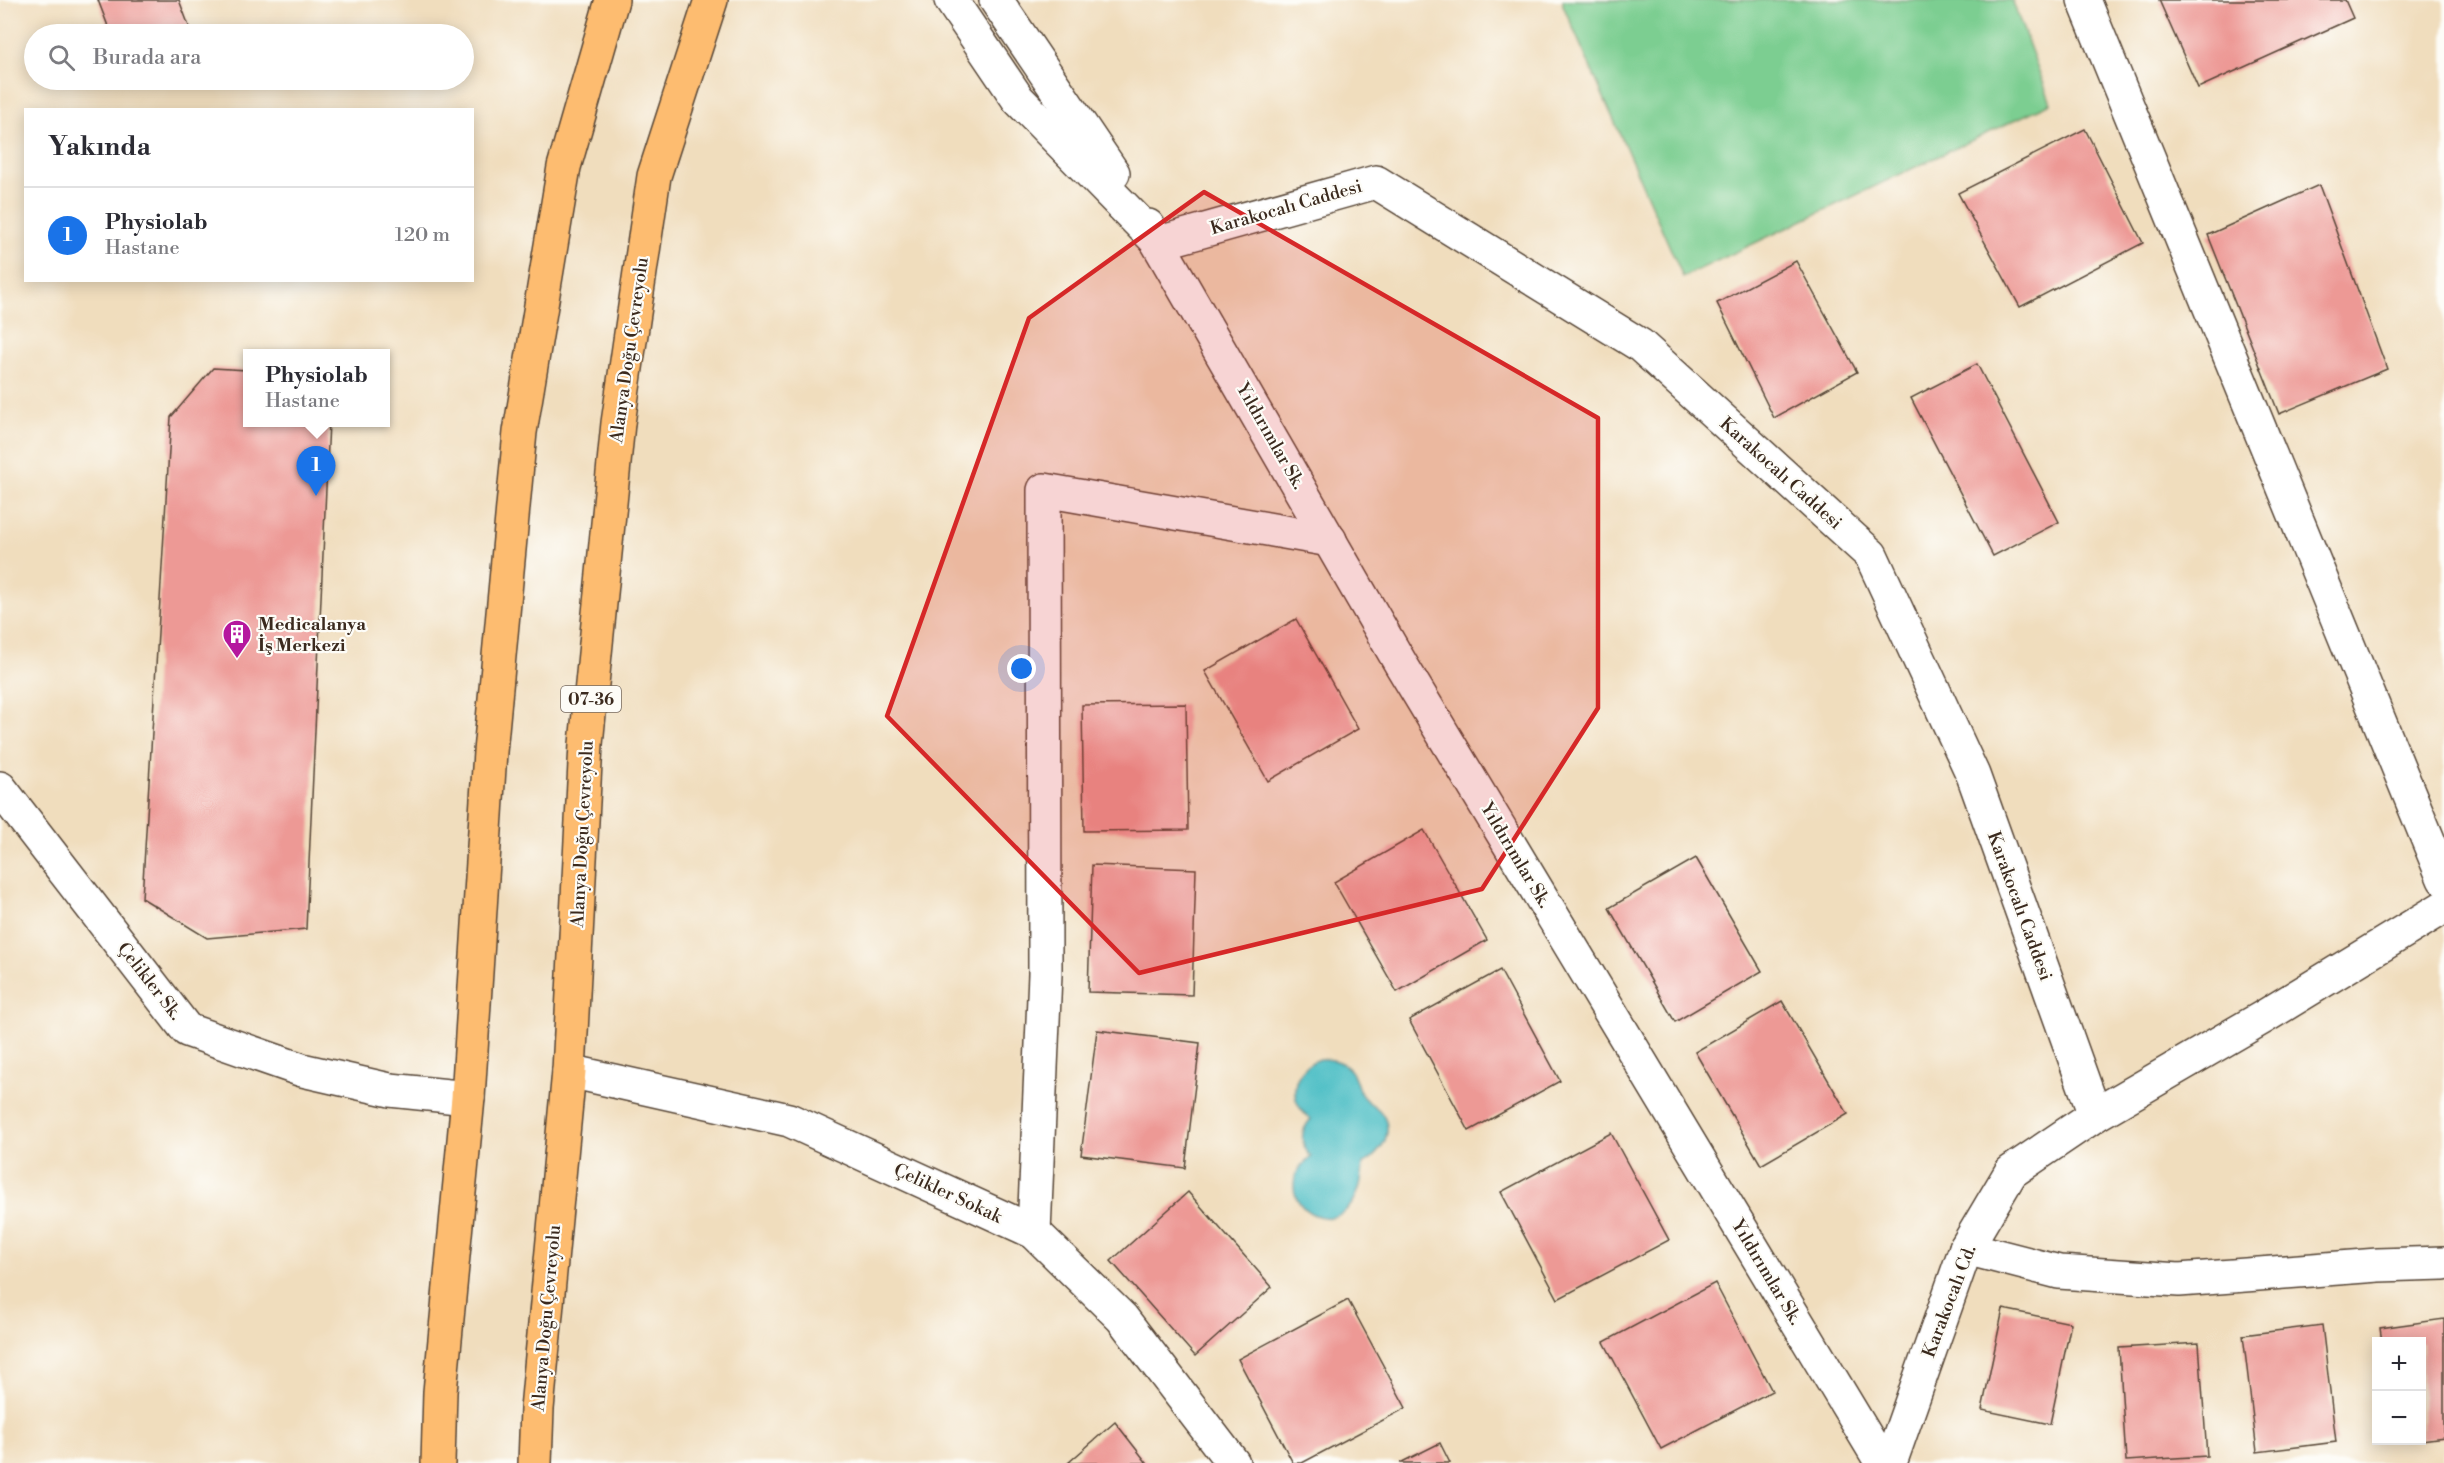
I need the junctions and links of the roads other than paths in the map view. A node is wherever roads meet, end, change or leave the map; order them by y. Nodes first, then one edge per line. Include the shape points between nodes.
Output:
1 (612, 0) edge
2 (711, 0) edge
3 (951, 0) edge
4 (996, 0) edge
5 (2085, 0) edge
6 (1159, 243) junction
7 (1330, 540) junction
8 (0, 788) edge
9 (2444, 879) edge
10 (2444, 907) edge
11 (569, 1071) junction
12 (468, 1098) junction
13 (2095, 1115) junction
14 (1034, 1232) junction
15 (1966, 1248) junction
16 (2444, 1263) edge
17 (438, 1463) edge
18 (535, 1463) edge
19 (1233, 1463) edge
20 (1882, 1463) edge
21 (1890, 1463) edge

1 - 12 highway via 564,167 520,432 490,752
2 - 11 highway, Alanya Doğu Çevreyolu / 07-36 via 654,176 618,423 586,744
3 - 6 street via 1018,99
4 - 6 street
5 - 9 street
6 - 7 street, Yıldırımlar Sk.
6 - 13 street, Karakocalı Caddesi via 1376,182 1640,345 1871,555 1973,775
7 - 14 street via 1044,490 1045,974
7 - 20 street, Yıldırımlar Sk.
8 - 12 street, Çelikler Sk. via 188,1030 302,1070 390,1090
10 - 13 street, Karakocalı Cd.
11 - 14 street, Çelikler Sokak via 789,1120
11 - 18 highway, Alanya Doğu Çevreyolu / 07-36
12 - 17 highway via 440,1392
13 - 15 street, Karakocalı Cd. via 2011,1172
14 - 19 street, Çelikler Sokak via 1122,1318
15 - 16 street via 2059,1272 2179,1280
15 - 21 street, Karakocalı Cd.

